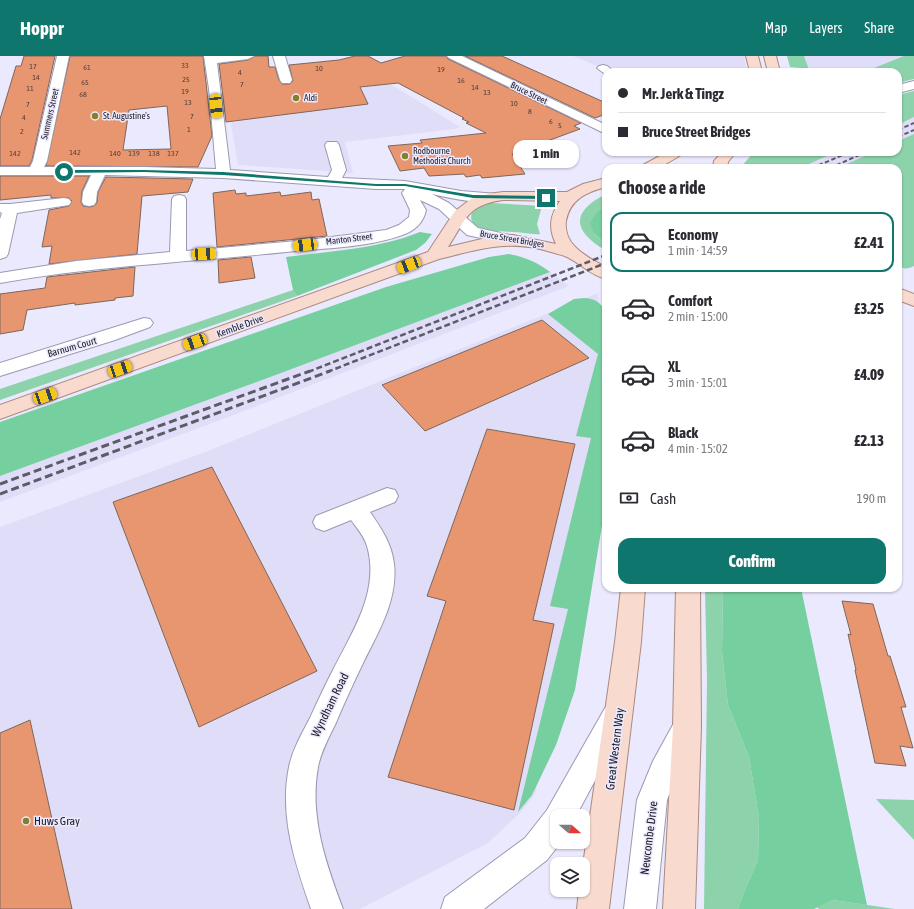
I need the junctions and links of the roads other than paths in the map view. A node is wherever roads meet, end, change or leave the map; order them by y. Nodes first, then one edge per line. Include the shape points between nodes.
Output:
1 (63, 56) edge
2 (248, 56) edge
3 (279, 56) edge
4 (452, 56) edge
5 (752, 56) edge
6 (770, 56) edge
7 (210, 58) edge
8 (755, 68) edge
9 (773, 68) edge
10 (286, 80) dead end
11 (914, 85) edge
12 (902, 88) edge
13 (602, 128) edge
14 (332, 145) dead end
15 (669, 156) edge
16 (655, 164) edge
17 (0, 171) edge
18 (100, 171) junction
19 (35, 172) junction
20 (223, 174) junction
21 (332, 182) junction
22 (602, 184) edge
23 (376, 185) junction
24 (410, 193) junction
25 (492, 197) junction
26 (572, 197) junction
27 (179, 199) dead end
28 (64, 202) dead end
29 (89, 202) dead end
30 (5, 208) edge
31 (456, 218) junction
32 (512, 240) junction
33 (0, 254) edge
34 (573, 254) junction
35 (434, 255) junction
36 (178, 256) junction
37 (602, 272) edge
38 (0, 278) edge
39 (902, 295) edge
40 (914, 302) edge
41 (144, 323) dead end
42 (0, 370) edge
43 (0, 412) edge
44 (387, 496) dead end
45 (356, 509) junction
46 (324, 522) dead end
47 (632, 592) edge
48 (688, 592) edge
49 (620, 710) junction
50 (687, 727) junction
51 (564, 809) edge
52 (550, 832) edge
53 (327, 909) edge
54 (457, 909) edge
55 (593, 909) edge
56 (640, 909) edge
57 (679, 909) edge

1 - 19 street, Summers Street via 40,161
2 - 7 street
3 - 10 street
4 - 13 street, Bruce Street
5 - 8 main road
6 - 9 main road
7 - 20 street
11 - 12 street
14 - 21 street via 339,170
15 - 16 main road
17 - 19 street
18 - 19 street
18 - 20 street
18 - 29 street via 90,192
20 - 21 street
21 - 23 street
22 - 26 main road
23 - 24 street, Bruce Street Bridges
23 - 25 street via 414,186 461,196
24 - 31 street, Bruce Street Bridges via 437,202
24 - 36 street, Manton Street via 418,210 415,219 407,228 378,236 250,252
25 - 26 main road
25 - 31 main road via 474,202
26 - 34 main road, Bruce Street Bridges via 561,211 558,224 561,238
27 - 36 street
28 - 30 street
30 - 33 street
31 - 32 street, Bruce Street Bridges via 473,232
31 - 35 main road via 448,236
32 - 34 main road, Bruce Street Bridges via 544,245
32 - 35 main road, Kemble Drive
34 - 37 main road, Bruce Street Bridges
35 - 43 main road, Kemble Drive
36 - 38 street, Manton Street via 28,272
39 - 40 main road
41 - 42 street, Barnum Court via 112,336
44 - 45 street
45 - 46 street
45 - 53 street, Wyndham Road via 379,548 383,563 382,588 374,615 311,745 303,769 299,797 301,823 309,859
47 - 49 main road, Great Western Way
48 - 50 main road
49 - 51 street
49 - 55 main road, Great Western Way
50 - 56 street, Newcombe Drive via 663,771 652,800
50 - 57 main road
52 - 54 street via 536,849

